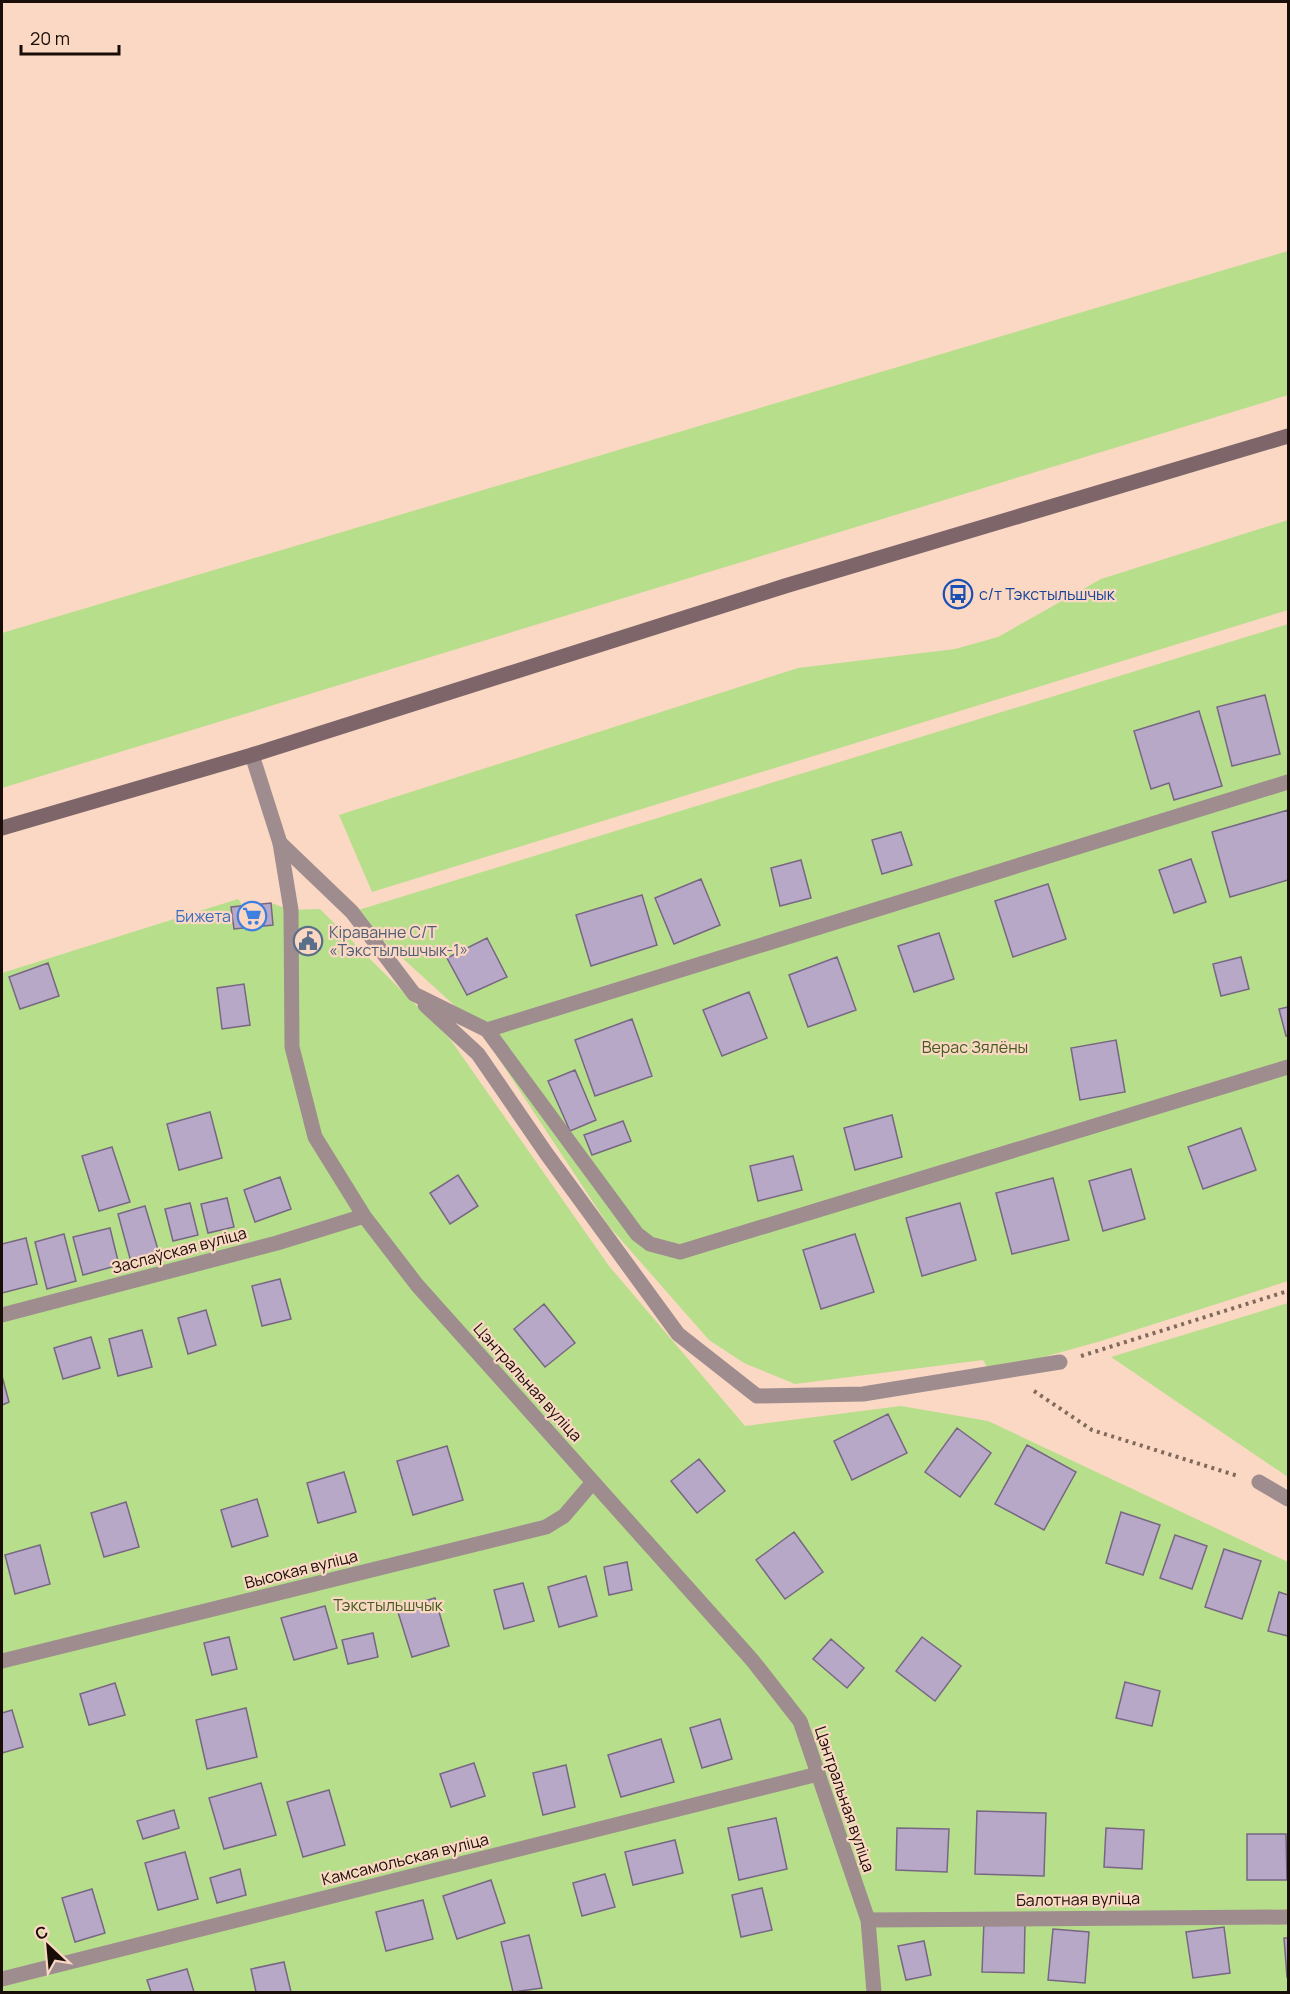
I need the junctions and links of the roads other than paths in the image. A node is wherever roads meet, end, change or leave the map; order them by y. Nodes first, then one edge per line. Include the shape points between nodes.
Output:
1 (1288, 436) edge
2 (252, 755) junction
3 (1288, 782) edge
4 (2, 828) edge
5 (280, 843) junction
6 (414, 994) junction
7 (487, 1030) junction
8 (1288, 1067) edge
9 (364, 1216) junction
10 (2, 1315) edge
11 (1060, 1362) road end
12 (593, 1482) junction
13 (1259, 1482) road end
14 (1288, 1499) edge
15 (2, 1661) edge
16 (818, 1774) junction
17 (1288, 1917) edge
18 (868, 1920) junction
19 (2, 1979) edge
20 (874, 1992) edge

1 - 2 main road via 785,586
2 - 4 main road
2 - 5 street, Цэнтральная вуліца
3 - 7 street
5 - 6 street via 352,912
5 - 9 street, Цэнтральная вуліца via 291,910 292,1047 315,1137
6 - 7 street
6 - 11 street via 478,1054 678,1334 757,1396 862,1394
7 - 8 street via 637,1234 651,1244 680,1252
9 - 10 street, Заслаўская вуліца via 277,1243
9 - 12 street, Цэнтральная вуліца via 417,1285
12 - 15 street, Высокая вуліца via 564,1516 546,1527
12 - 16 street, Цэнтральная вуліца via 753,1662 800,1721
13 - 14 street
16 - 18 street, Цэнтральная вуліца
16 - 19 street, Камсамольская вуліца
17 - 18 street, Балотная вуліца
18 - 20 street, Цэнтральная вуліца

